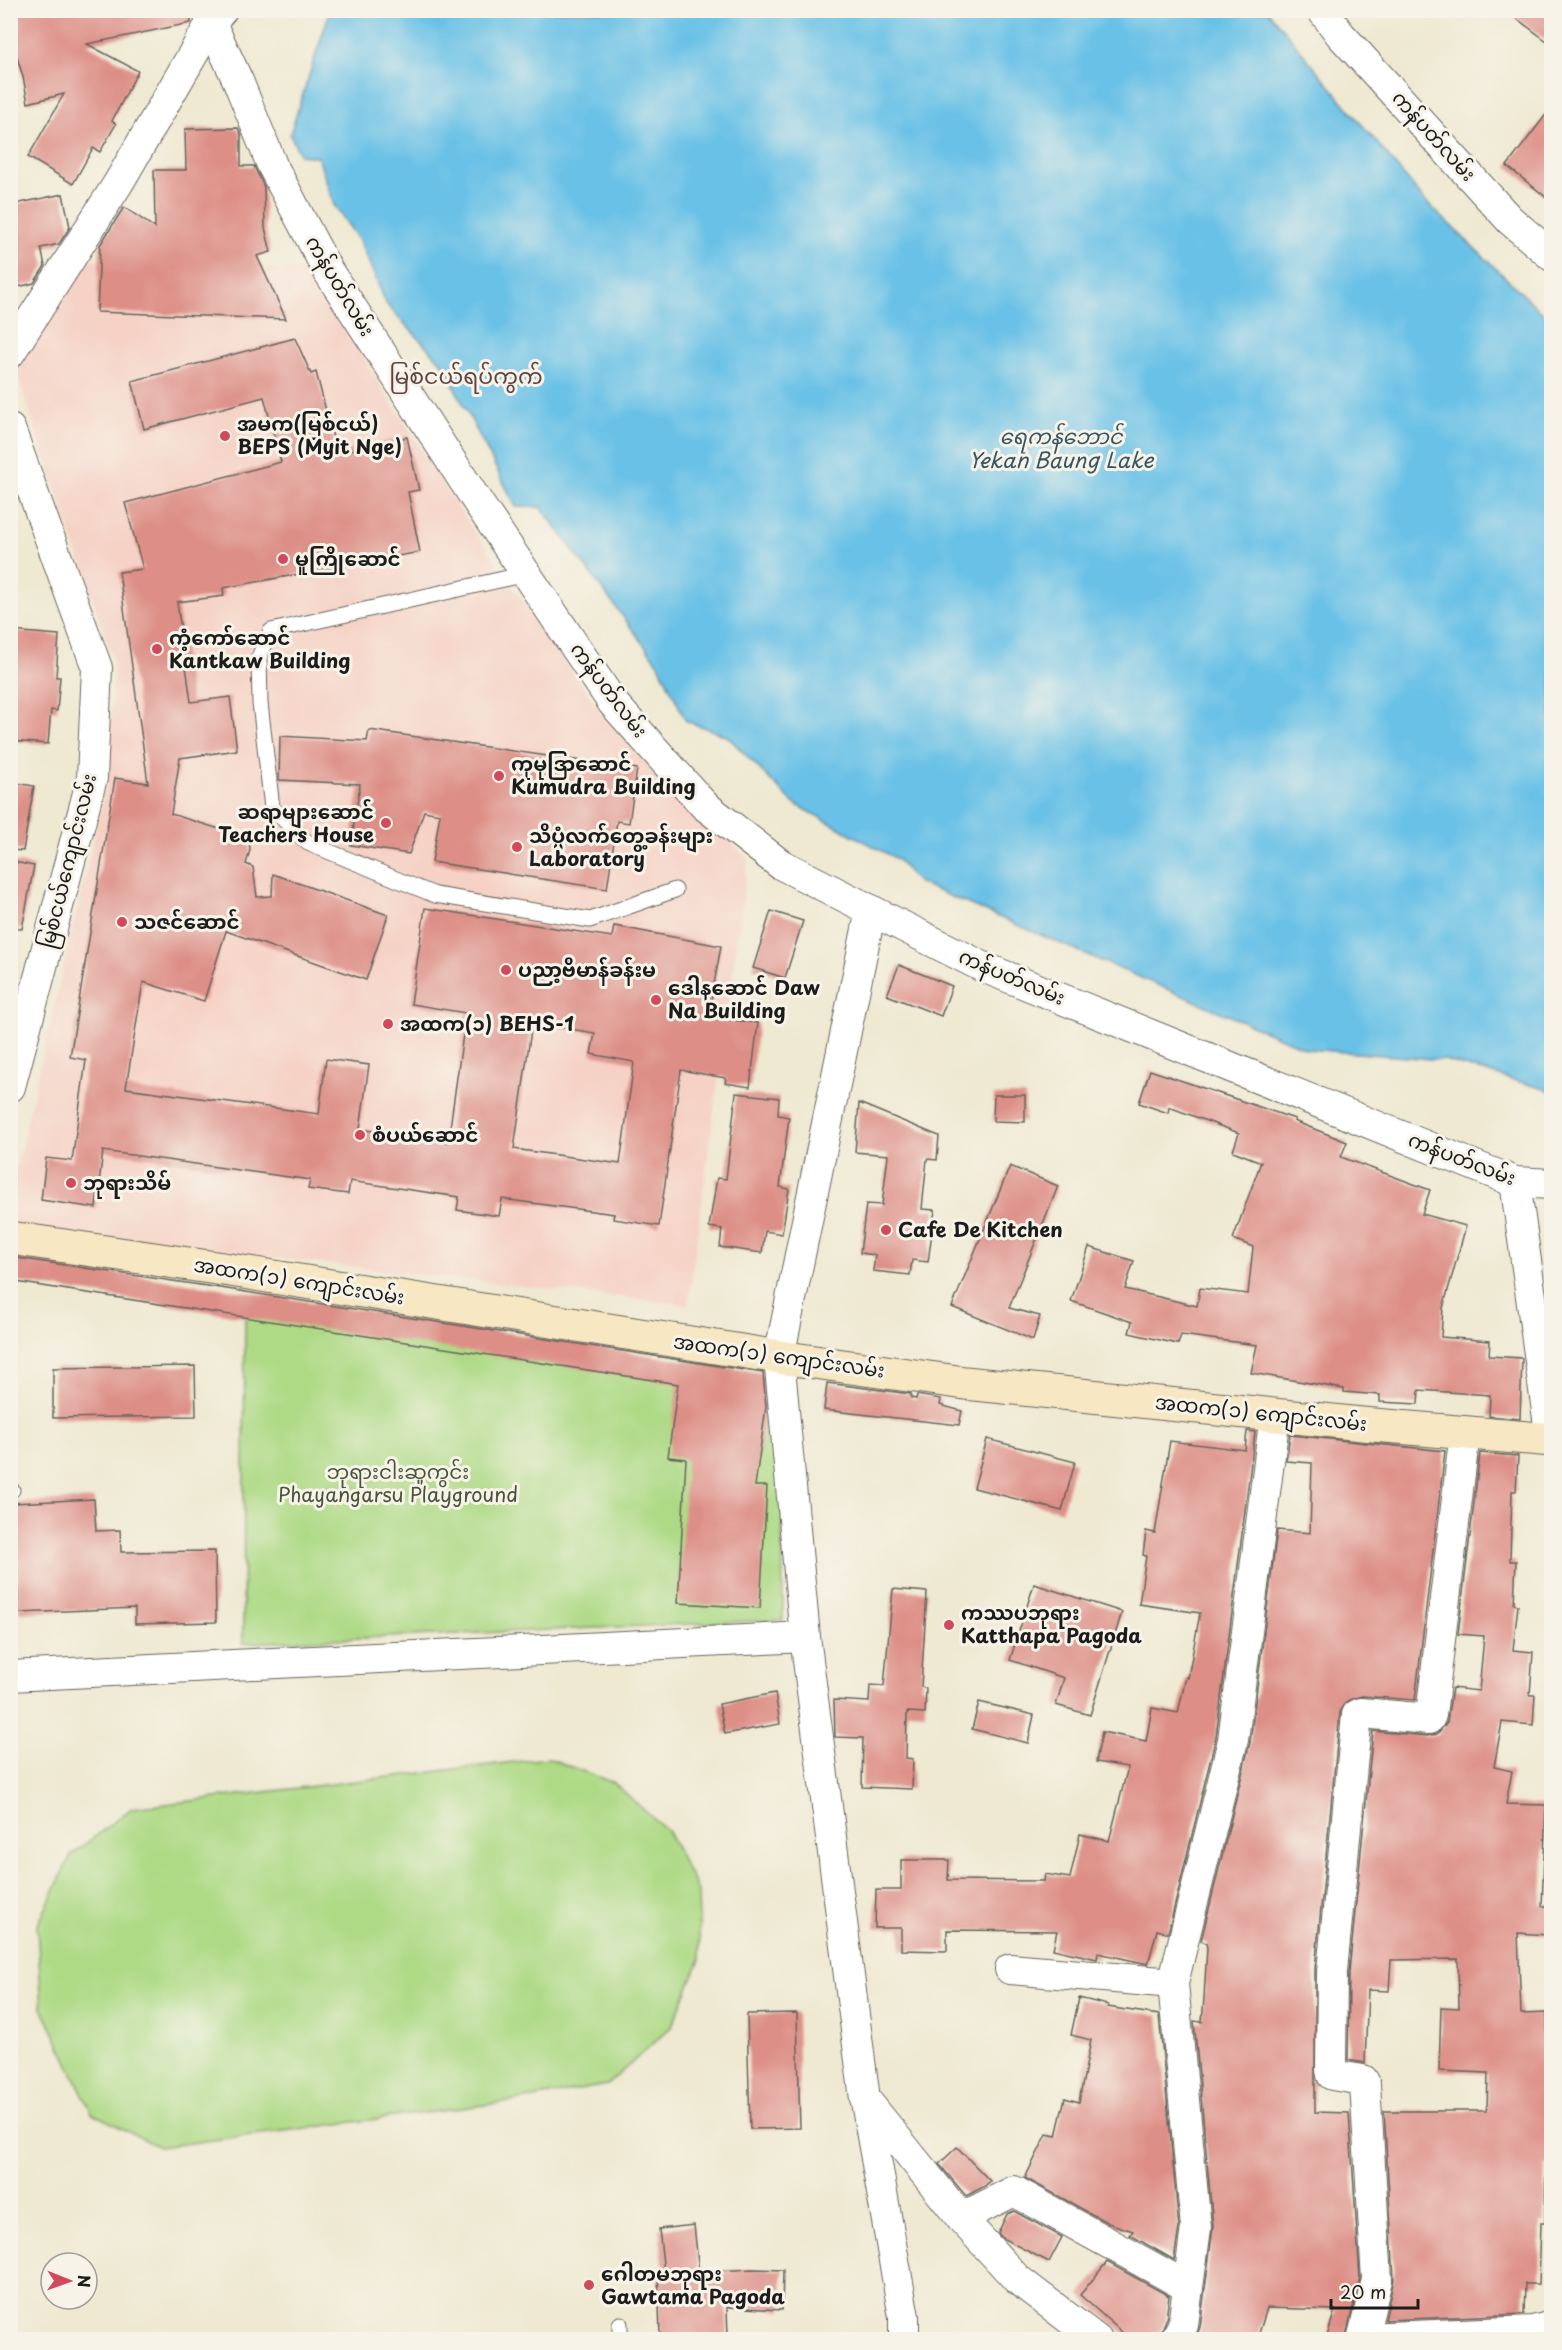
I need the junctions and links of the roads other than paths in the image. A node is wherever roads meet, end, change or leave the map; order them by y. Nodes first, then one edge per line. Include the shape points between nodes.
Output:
1 (1322, 10) edge
2 (214, 15) edge
3 (1551, 256) edge
4 (10, 353) edge
5 (10, 429) edge
6 (526, 574) junction
7 (675, 890) dead end
8 (871, 910) junction
9 (10, 1088) edge
10 (1515, 1182) junction
11 (1551, 1184) edge
12 (10, 1238) edge
13 (779, 1357) junction
14 (1275, 1415) junction
15 (1465, 1432) junction
16 (1551, 1440) edge
17 (805, 1637) junction
18 (10, 1676) edge
19 (1010, 1969) dead end
20 (1173, 1983) junction
21 (865, 2099) junction
22 (961, 2218) junction
23 (1188, 2287) junction
24 (1551, 2326) edge
25 (1363, 2339) edge
26 (904, 2340) edge
27 (1097, 2340) edge
28 (1175, 2340) edge

1 - 3 street, ကန်ပတ်လမ်း via 1510,220
2 - 4 street via 119,182
2 - 6 street, ကန်ပတ်လမ်း via 272,165 328,271
5 - 9 street, မြစ်ငယ်ကျောင်းလမ်း via 96,668 92,778
6 - 7 lane via 271,631 259,657 272,808 308,843 435,895 590,920
6 - 8 street, ကန်ပတ်လမ်း via 613,703 705,805 780,864
8 - 10 street, ကန်ပတ်လမ်း via 983,967
8 - 13 street
10 - 11 street, ကန်ပတ်လမ်း
10 - 16 street
12 - 13 main road, အထက(၁) ကျောင်းလမ်း
13 - 14 main road, အထက(၁) ကျောင်းလမ်း via 965,1383
13 - 17 street
14 - 15 main road, အထက(၁) ကျောင်းလမ်း
14 - 20 street via 1233,1740
15 - 16 main road, အထက(၁) ကျောင်းလမ်း
15 - 25 street via 1431,1715 1429,1719 1357,1715 1332,1971 1331,2070 1332,2075 1364,2080 1365,2084 1377,2280
17 - 18 street
17 - 21 street
19 - 20 street
20 - 23 street via 1196,2228
21 - 22 street
21 - 26 street via 904,2317
22 - 23 street via 1014,2191
22 - 27 street via 1017,2279
23 - 28 street via 1183,2325
24 - 25 street

